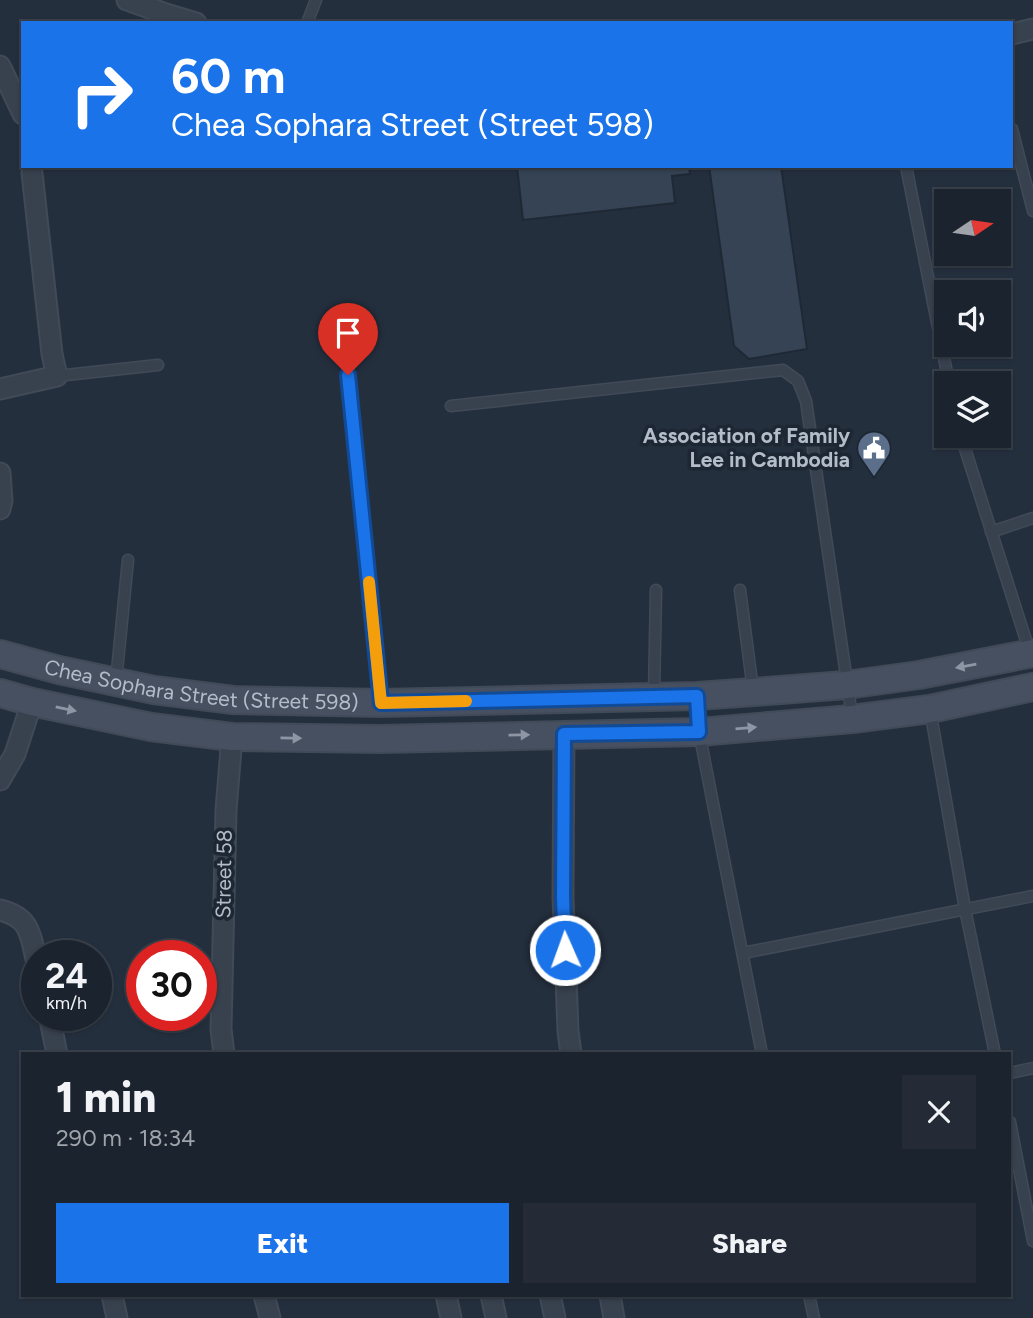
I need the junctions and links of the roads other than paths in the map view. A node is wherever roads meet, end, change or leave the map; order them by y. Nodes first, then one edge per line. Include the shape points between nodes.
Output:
1 (127, 0) edge
2 (316, 0) edge
3 (189, 21) edge
4 (308, 21) edge
5 (1033, 29) edge
6 (1013, 34) edge
7 (0, 66) edge
8 (21, 110) edge
9 (1013, 133) edge
10 (906, 168) edge
11 (32, 173) dead end
12 (1033, 211) edge
13 (343, 322) dead end
14 (159, 365) dead end
15 (946, 371) edge
16 (57, 376) junction
17 (0, 389) edge
18 (450, 406) dead end
19 (965, 448) edge
20 (0, 473) edge
21 (0, 509) edge
22 (1033, 518) edge
23 (991, 532) junction
24 (128, 560) dead end
25 (656, 590) dead end
26 (740, 590) dead end
27 (0, 654) edge
28 (1032, 654) edge
29 (116, 682) junction
30 (846, 685) junction
31 (1033, 687) edge
32 (754, 692) junction
33 (0, 693) edge
34 (654, 696) junction
35 (697, 696) junction
36 (32, 702) junction
37 (381, 703) junction
38 (930, 709) junction
39 (852, 719) junction
40 (699, 732) junction
41 (564, 734) junction
42 (232, 737) junction
43 (0, 780) edge
44 (1033, 896) edge
45 (965, 909) junction
46 (0, 911) edge
47 (32, 940) edge
48 (743, 953) junction
49 (52, 1031) edge
50 (57, 1052) edge
51 (224, 1052) edge
52 (572, 1052) edge
53 (762, 1052) edge
54 (995, 1052) edge
55 (1033, 1068) edge
56 (1011, 1073) edge
57 (1012, 1143) edge
58 (1033, 1241) edge
59 (112, 1297) edge
60 (265, 1297) edge
61 (447, 1297) edge
62 (491, 1297) edge
63 (550, 1297) edge
64 (610, 1297) edge
65 (810, 1297) edge
66 (117, 1318) edge
67 (270, 1318) edge
68 (452, 1318) edge
69 (496, 1318) edge
70 (555, 1318) edge
71 (614, 1318) edge
72 (814, 1318) edge

1 - 3 street
2 - 4 lane
5 - 6 street
7 - 8 street
9 - 12 lane
10 - 15 lane
11 - 16 street
13 - 37 lane
14 - 16 lane
16 - 17 street
18 - 30 lane via 783,370 798,381 806,401
19 - 23 lane
20 - 21 street
22 - 23 lane
23 - 28 lane
24 - 29 lane
25 - 34 lane
26 - 32 lane
27 - 29 main road, Chea Sophara Street (Street 598)
28 -> 30 main road, Chea Sophara Street (Street 598)
29 - 37 main road, Chea Sophara Street (Street 598) via 233,700
30 - 32 main road, Chea Sophara Street (Street 598)
30 - 39 lane
31 - 38 main road, Chea Sophara Street (Street 598)
32 - 35 main road, Chea Sophara Street (Street 598)
33 - 36 main road, Chea Sophara Street (Street 598)
34 - 35 main road, Chea Sophara Street (Street 598)
34 - 37 main road, Chea Sophara Street (Street 598)
35 - 40 lane
36 -> 42 main road, Chea Sophara Street (Street 598) via 151,727
36 - 43 street via 15,754
38 - 39 main road, Chea Sophara Street (Street 598)
38 - 45 lane
40 -> 39 main road, Chea Sophara Street (Street 598)
40 - 41 main road, Chea Sophara Street (Street 598)
40 - 48 lane
42 -> 41 main road, Chea Sophara Street (Street 598)
41 - 52 street via 563,897
42 - 51 street, Street 58 via 226,810
44 - 45 lane
45 - 48 lane
45 - 54 lane
46 - 47 street via 29,928
48 - 53 lane
49 - 50 street
55 - 56 lane
57 - 58 lane
59 - 66 street
60 - 67 street
61 - 68 street
62 - 69 street
63 - 70 street
64 - 71 street
65 - 72 lane

